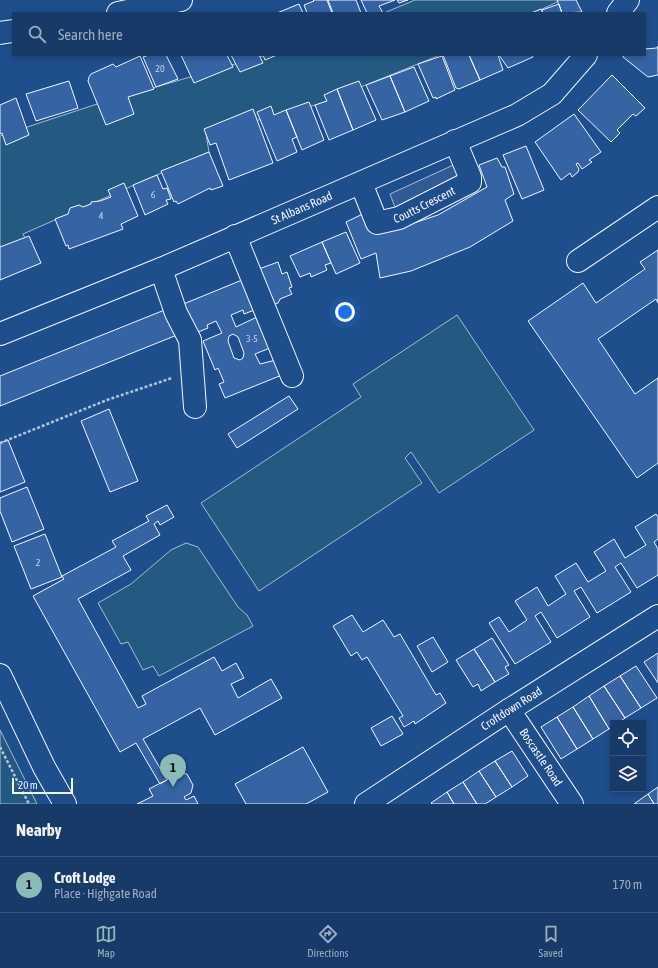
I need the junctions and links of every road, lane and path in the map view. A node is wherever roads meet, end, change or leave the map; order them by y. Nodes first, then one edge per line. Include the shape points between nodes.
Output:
1 (628, 0) edge
2 (169, 2) edge
3 (123, 12) edge
4 (619, 12) edge
5 (12, 30) edge
6 (0, 33) edge
7 (585, 56) edge
8 (455, 141) junction
9 (361, 183) junction
10 (658, 207) edge
11 (235, 236) junction
12 (578, 261) dead end
13 (161, 268) junction
14 (0, 334) edge
15 (193, 371) junction
16 (292, 376) dead end
17 (195, 407) dead end
18 (0, 443) edge
19 (658, 616) edge
20 (0, 675) edge
21 (509, 710) junction
22 (0, 747) edge
23 (29, 804) edge
24 (64, 804) edge
25 (366, 804) edge
26 (572, 804) edge

1 - 4 street
2 - 3 street
5 - 6 street
7 - 8 street, St Albans Road via 552,94 517,115
8 - 9 street, St Albans Road
8 - 9 street, Coutts Crescent via 470,176 470,182 399,218 377,223
9 - 11 street, St Albans Road
10 - 12 street
11 - 13 street, St Albans Road
11 - 16 street
13 - 14 street, St Albans Road
13 - 15 street via 176,313 190,340
15 - 17 street
15 - 18 path via 107,400
19 - 21 street, Croftdown Road
20 - 24 street
21 - 25 street, Croftdown Road
21 - 26 street, Boscastle Road
22 - 23 path

